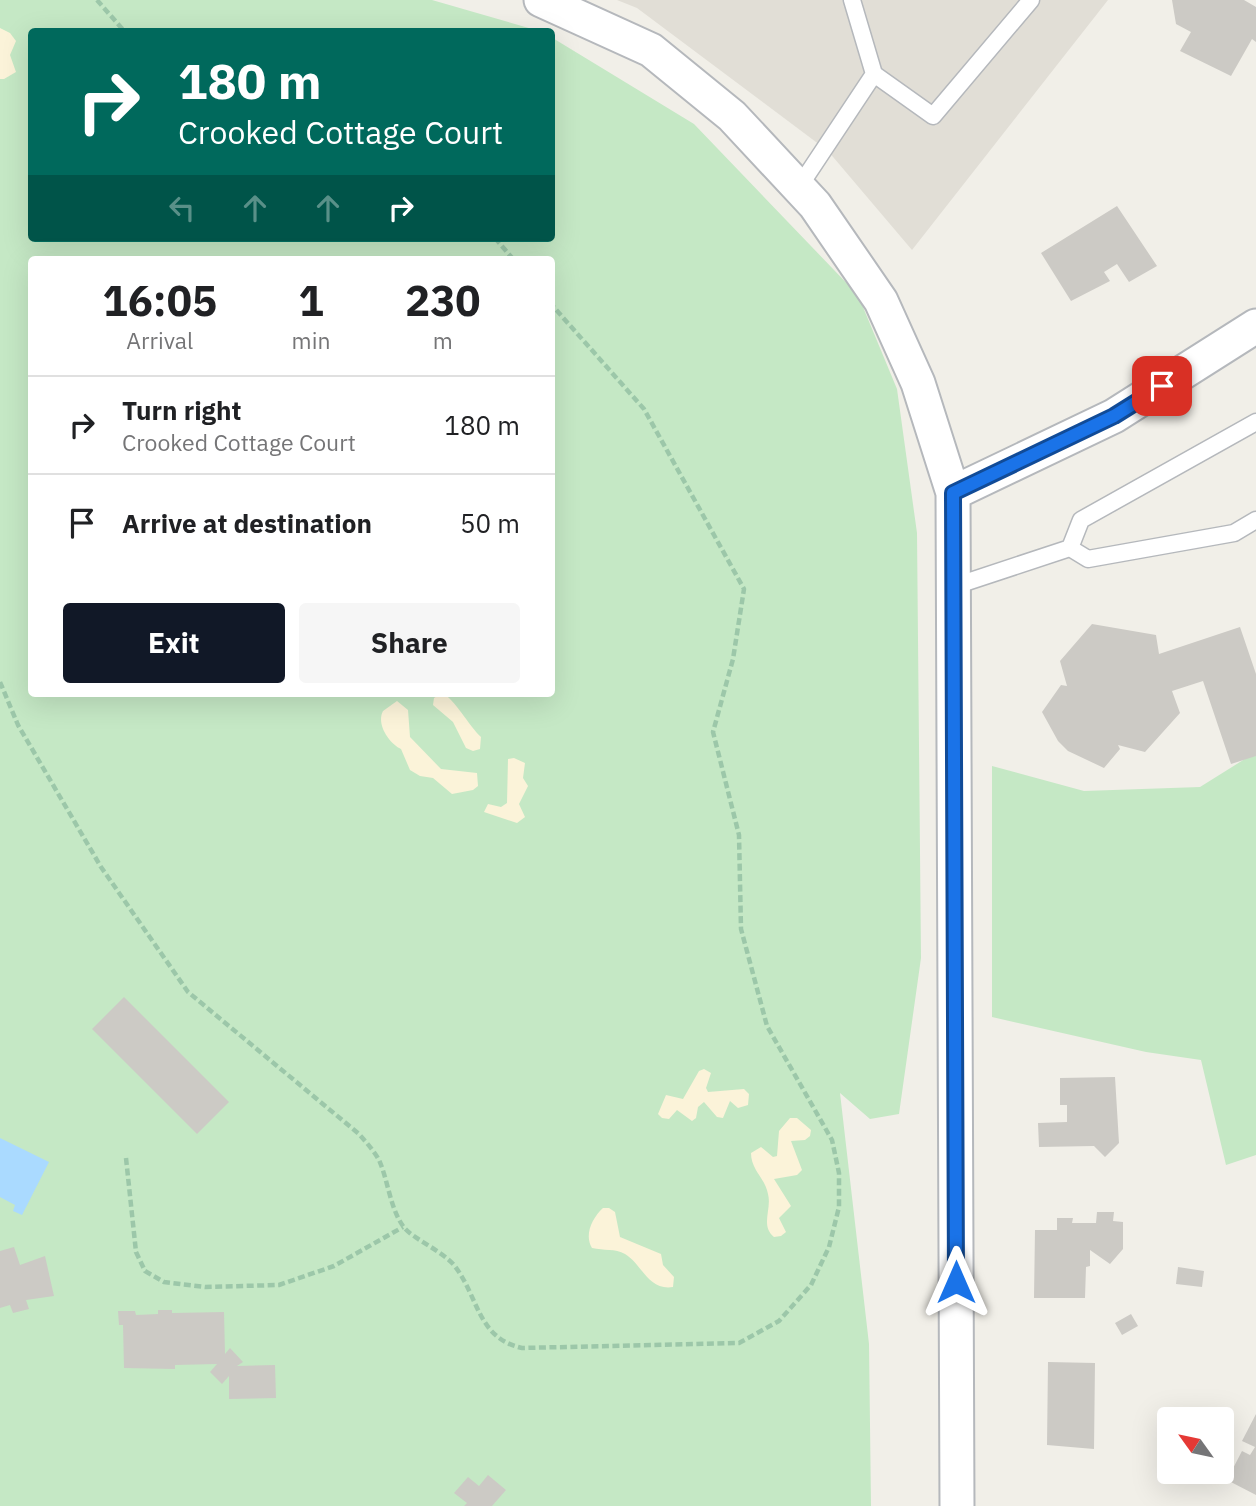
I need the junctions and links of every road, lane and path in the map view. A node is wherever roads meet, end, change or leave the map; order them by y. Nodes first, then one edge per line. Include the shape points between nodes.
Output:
1 (97, 0) edge
2 (541, 0) edge
3 (852, 0) edge
4 (1031, 0) edge
5 (122, 28) edge
6 (874, 74) junction
7 (799, 187) junction
8 (498, 242) edge
9 (510, 256) edge
10 (555, 309) edge
11 (1256, 326) edge
12 (1256, 422) edge
13 (953, 493) junction
14 (1256, 520) edge
15 (1070, 548) junction
16 (955, 586) junction
17 (0, 682) edge
18 (126, 1158) dead end
19 (403, 1227) junction
20 (957, 1506) edge

1 - 5 path
2 - 7 street via 651,50 732,116
3 - 6 lane
4 - 6 lane via 933,116
6 - 7 lane
7 - 13 street via 881,302 918,383
8 - 9 path
10 - 19 path via 644,409 744,589 733,659 713,732 739,835 741,929 767,1026 832,1140 839,1173 839,1207 830,1247 811,1285 779,1321 739,1343 522,1348 504,1344 490,1334 453,1264
11 - 13 street via 1114,416
12 - 15 lane via 1081,520
13 - 16 street
14 - 15 lane via 1234,533 1088,559
15 - 16 lane
16 - 20 street
17 - 19 path via 18,725 101,867 188,992 359,1134 378,1159
18 - 19 path via 136,1252 145,1271 164,1282 205,1287 279,1285 334,1266

